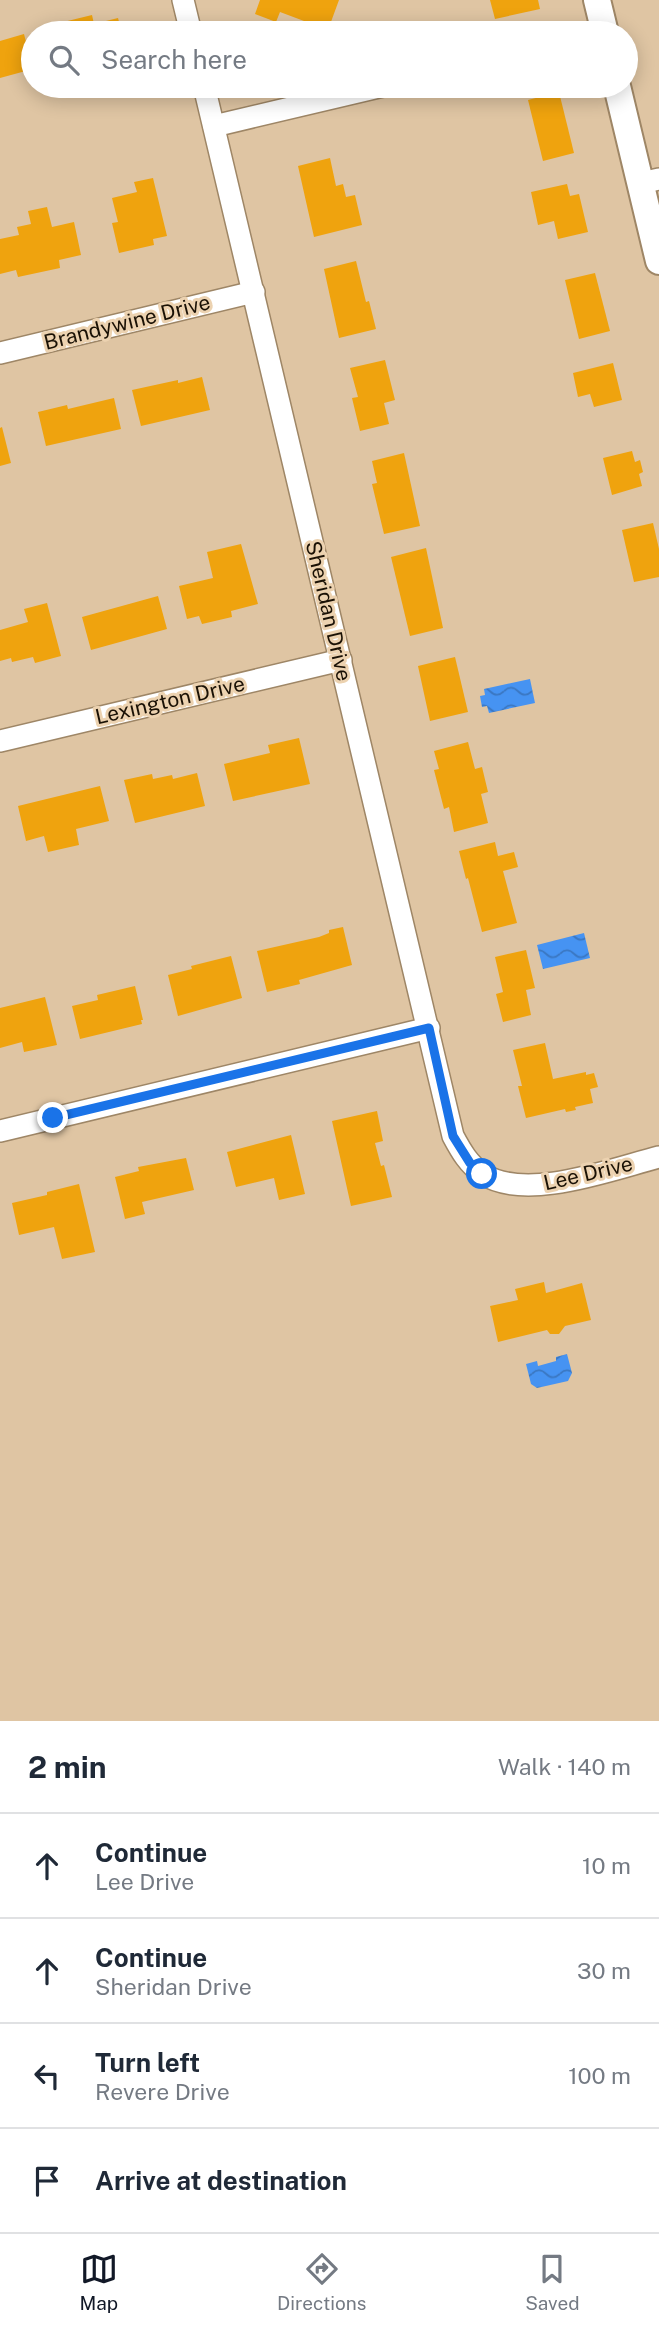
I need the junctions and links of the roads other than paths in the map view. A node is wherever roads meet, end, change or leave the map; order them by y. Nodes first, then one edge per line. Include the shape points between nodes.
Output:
1 (183, 0) edge
2 (597, 0) edge
3 (188, 21) edge
4 (602, 21) edge
5 (207, 98) edge
6 (332, 98) edge
7 (621, 98) edge
8 (214, 126) junction
9 (650, 181) edge
10 (659, 261) edge
11 (254, 292) junction
12 (0, 353) edge
13 (341, 660) junction
14 (0, 741) edge
15 (429, 1028) junction
16 (0, 1131) edge
17 (453, 1136) joint
18 (659, 1157) edge

1 - 3 street
2 - 4 street
5 - 8 street, Sheridan Drive
6 - 8 street
7 - 9 street
8 - 11 street, Sheridan Drive
9 - 10 street
11 - 12 street, Brandywine Drive
11 - 13 street, Sheridan Drive
13 - 14 street, Lexington Drive
13 - 15 street, Sheridan Drive
15 - 16 street
15 - 17 street, Sheridan Drive
17 - 18 street, Lee Drive via 482,1174 514,1185 557,1182

